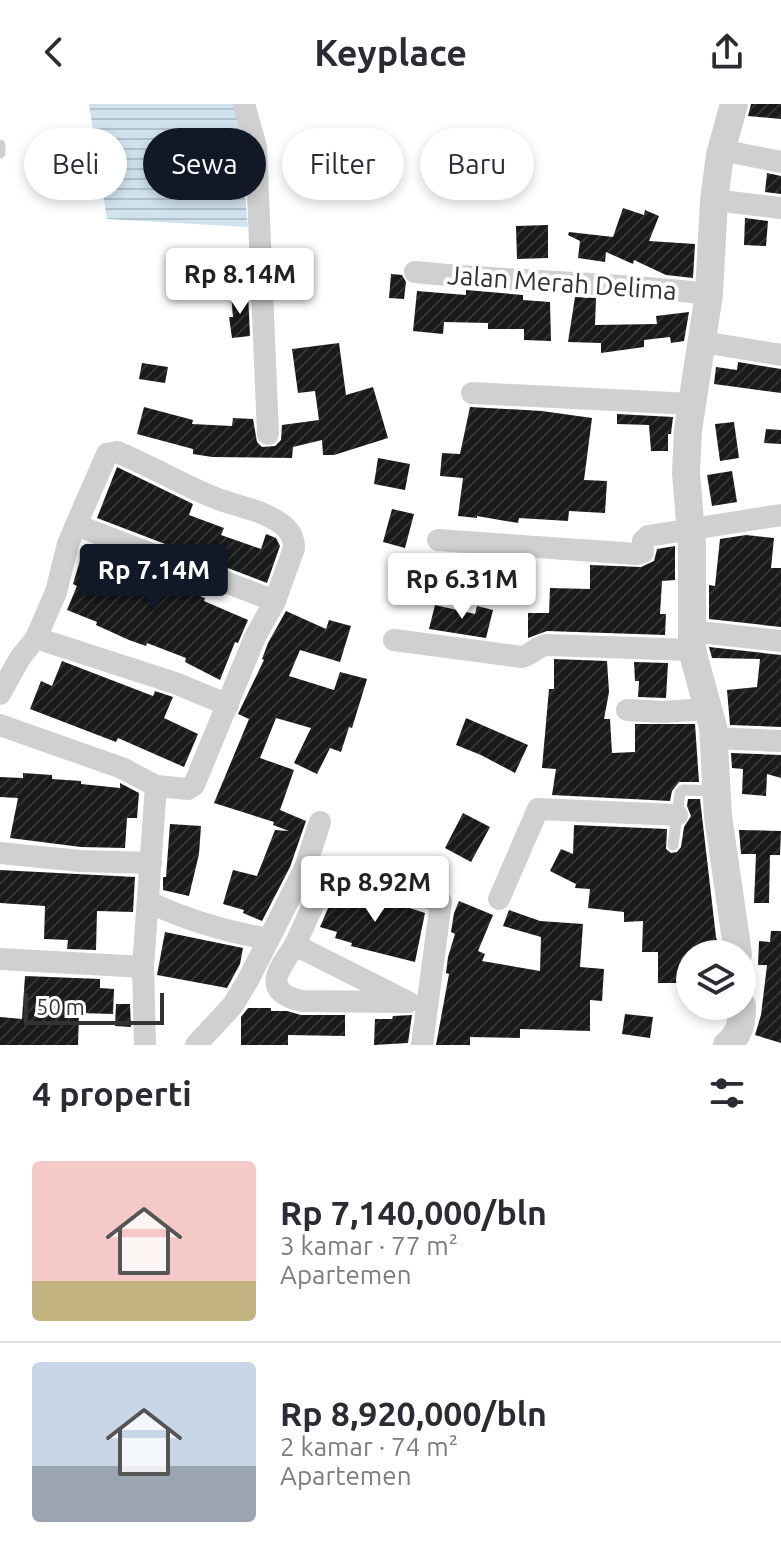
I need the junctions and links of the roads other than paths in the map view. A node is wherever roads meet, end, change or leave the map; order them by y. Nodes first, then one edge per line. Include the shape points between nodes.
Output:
1 (244, 104) edge
2 (734, 104) edge
3 (0, 145) edge
4 (721, 150) junction
5 (0, 153) edge
6 (781, 162) edge
7 (714, 200) junction
8 (781, 208) edge
9 (415, 272) dead end
10 (709, 294) junction
11 (703, 342) junction
12 (781, 355) edge
13 (472, 393) dead end
14 (692, 404) junction
15 (268, 434) dead end
16 (781, 515) edge
17 (76, 525) junction
18 (690, 527) junction
19 (438, 540) dead end
20 (275, 601) junction
21 (36, 638) junction
22 (394, 640) dead end
23 (691, 640) junction
24 (781, 641) edge
25 (0, 694) edge
26 (228, 705) junction
27 (707, 709) junction
28 (627, 710) dead end
29 (0, 725) edge
30 (714, 738) junction
31 (781, 741) edge
32 (156, 786) junction
33 (717, 791) junction
34 (677, 815) junction
35 (320, 822) dead end
36 (673, 845) dead end
37 (0, 853) edge
38 (151, 863) junction
39 (499, 899) dead end
40 (148, 902) junction
41 (269, 939) junction
42 (736, 940) edge
43 (295, 945) junction
44 (0, 959) edge
45 (143, 967) junction
46 (418, 1002) junction
47 (742, 1020) edge
48 (145, 1045) edge
49 (196, 1045) edge
50 (422, 1045) edge
51 (727, 1045) edge

1 - 15 street via 256,147
2 - 4 street
3 - 5 lane
4 - 6 street
4 - 7 street
7 - 8 street
7 - 10 street
9 - 10 street, Jalan Merah Delima
10 - 11 street
11 - 12 street
11 - 14 street
13 - 14 street
14 - 18 street via 686,473
16 - 18 street
17 - 20 street
17 - 20 street via 107,454 122,454 210,496 264,514 291,532 294,548
17 - 21 street
18 - 19 street via 648,536 643,552 637,554
18 - 23 street
20 - 26 street
21 - 25 street
21 - 26 street
22 - 23 street via 522,657 547,645
23 - 24 street
23 - 27 street
26 - 32 street via 194,785
27 - 28 street
27 - 30 street
29 - 32 street via 122,768
30 - 31 street
30 - 33 street
32 - 38 street
33 - 34 lane via 683,790
33 - 42 street
34 - 36 lane
34 - 39 street via 538,809
35 - 41 street via 305,868
37 - 38 street
38 - 40 street
40 - 41 street via 231,933
40 - 45 street
41 - 49 street via 233,1005
43 - 46 street
43 - 46 street via 276,975 285,997
43 - 46 street via 329,870 441,902
44 - 45 street
45 - 48 street
46 - 50 street
47 - 51 street

